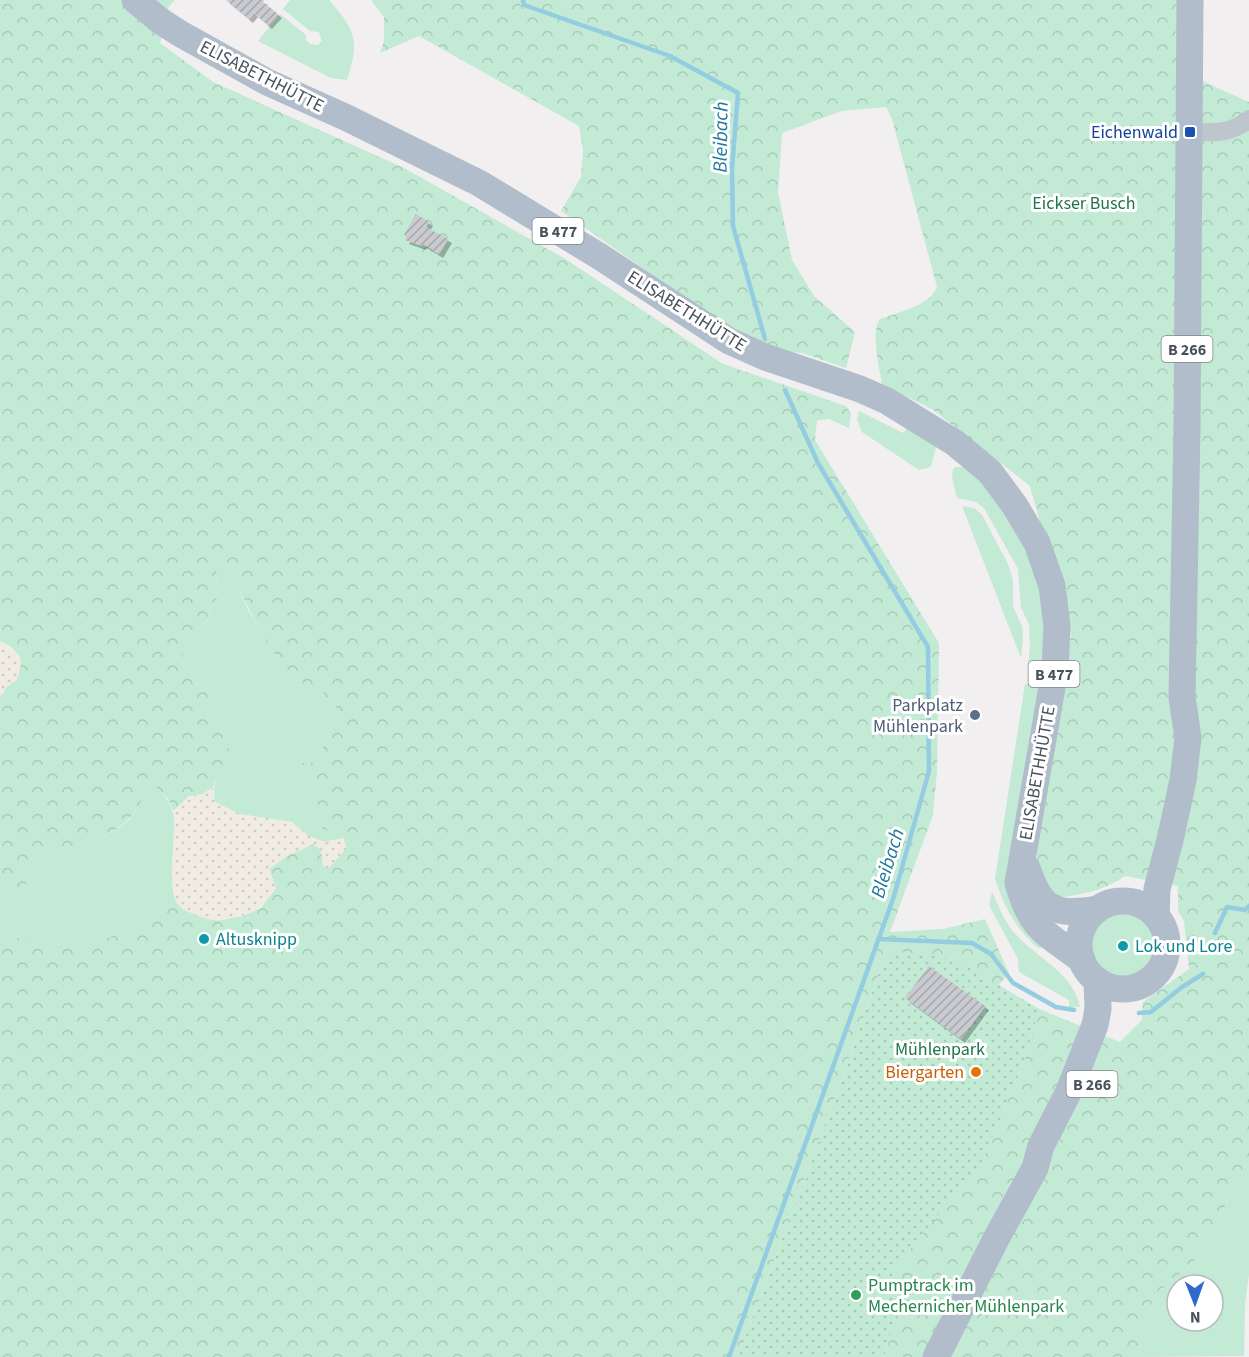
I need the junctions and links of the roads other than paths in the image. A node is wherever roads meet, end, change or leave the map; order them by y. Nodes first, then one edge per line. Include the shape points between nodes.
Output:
1 (135, 0) edge
2 (1190, 0) edge
3 (1249, 119) edge
4 (1190, 132) junction
5 (1182, 697) junction
6 (1024, 849) junction
7 (1108, 905) junction
8 (1156, 916) junction
9 (1089, 970) junction
10 (1132, 988) junction
11 (1035, 1168) junction
12 (936, 1357) edge

1 - 6 main road, ELISABETHHÜTTE / B 477 via 159,20 267,82 479,183 729,341 887,401 955,443 990,472 1037,543 1052,586 1057,626 1055,670
2 - 4 main road, B 266
3 - 4 street via 1226,132
4 - 5 main road, B 266
5 - 7 main road, B 266 via 1169,778 1149,857 1139,883
5 - 8 main road, B 266 via 1188,738 1183,780 1157,889
6 - 7 main road, B 477 via 1031,879 1048,906 1059,912 1075,913
6 - 9 main road, B 477 via 1018,883 1032,919
7 - 8 main road via 1139,904
7 - 9 main road via 1089,917 1083,927 1079,949
8 - 10 main road via 1167,940 1162,965 1144,984
9 - 10 main road via 1107,986
9 - 11 main road, B 266 via 1098,1009 1092,1032
10 - 11 main road, B 266 via 1118,1011 1091,1085 1069,1130 1054,1156
11 - 12 main road, B 266

